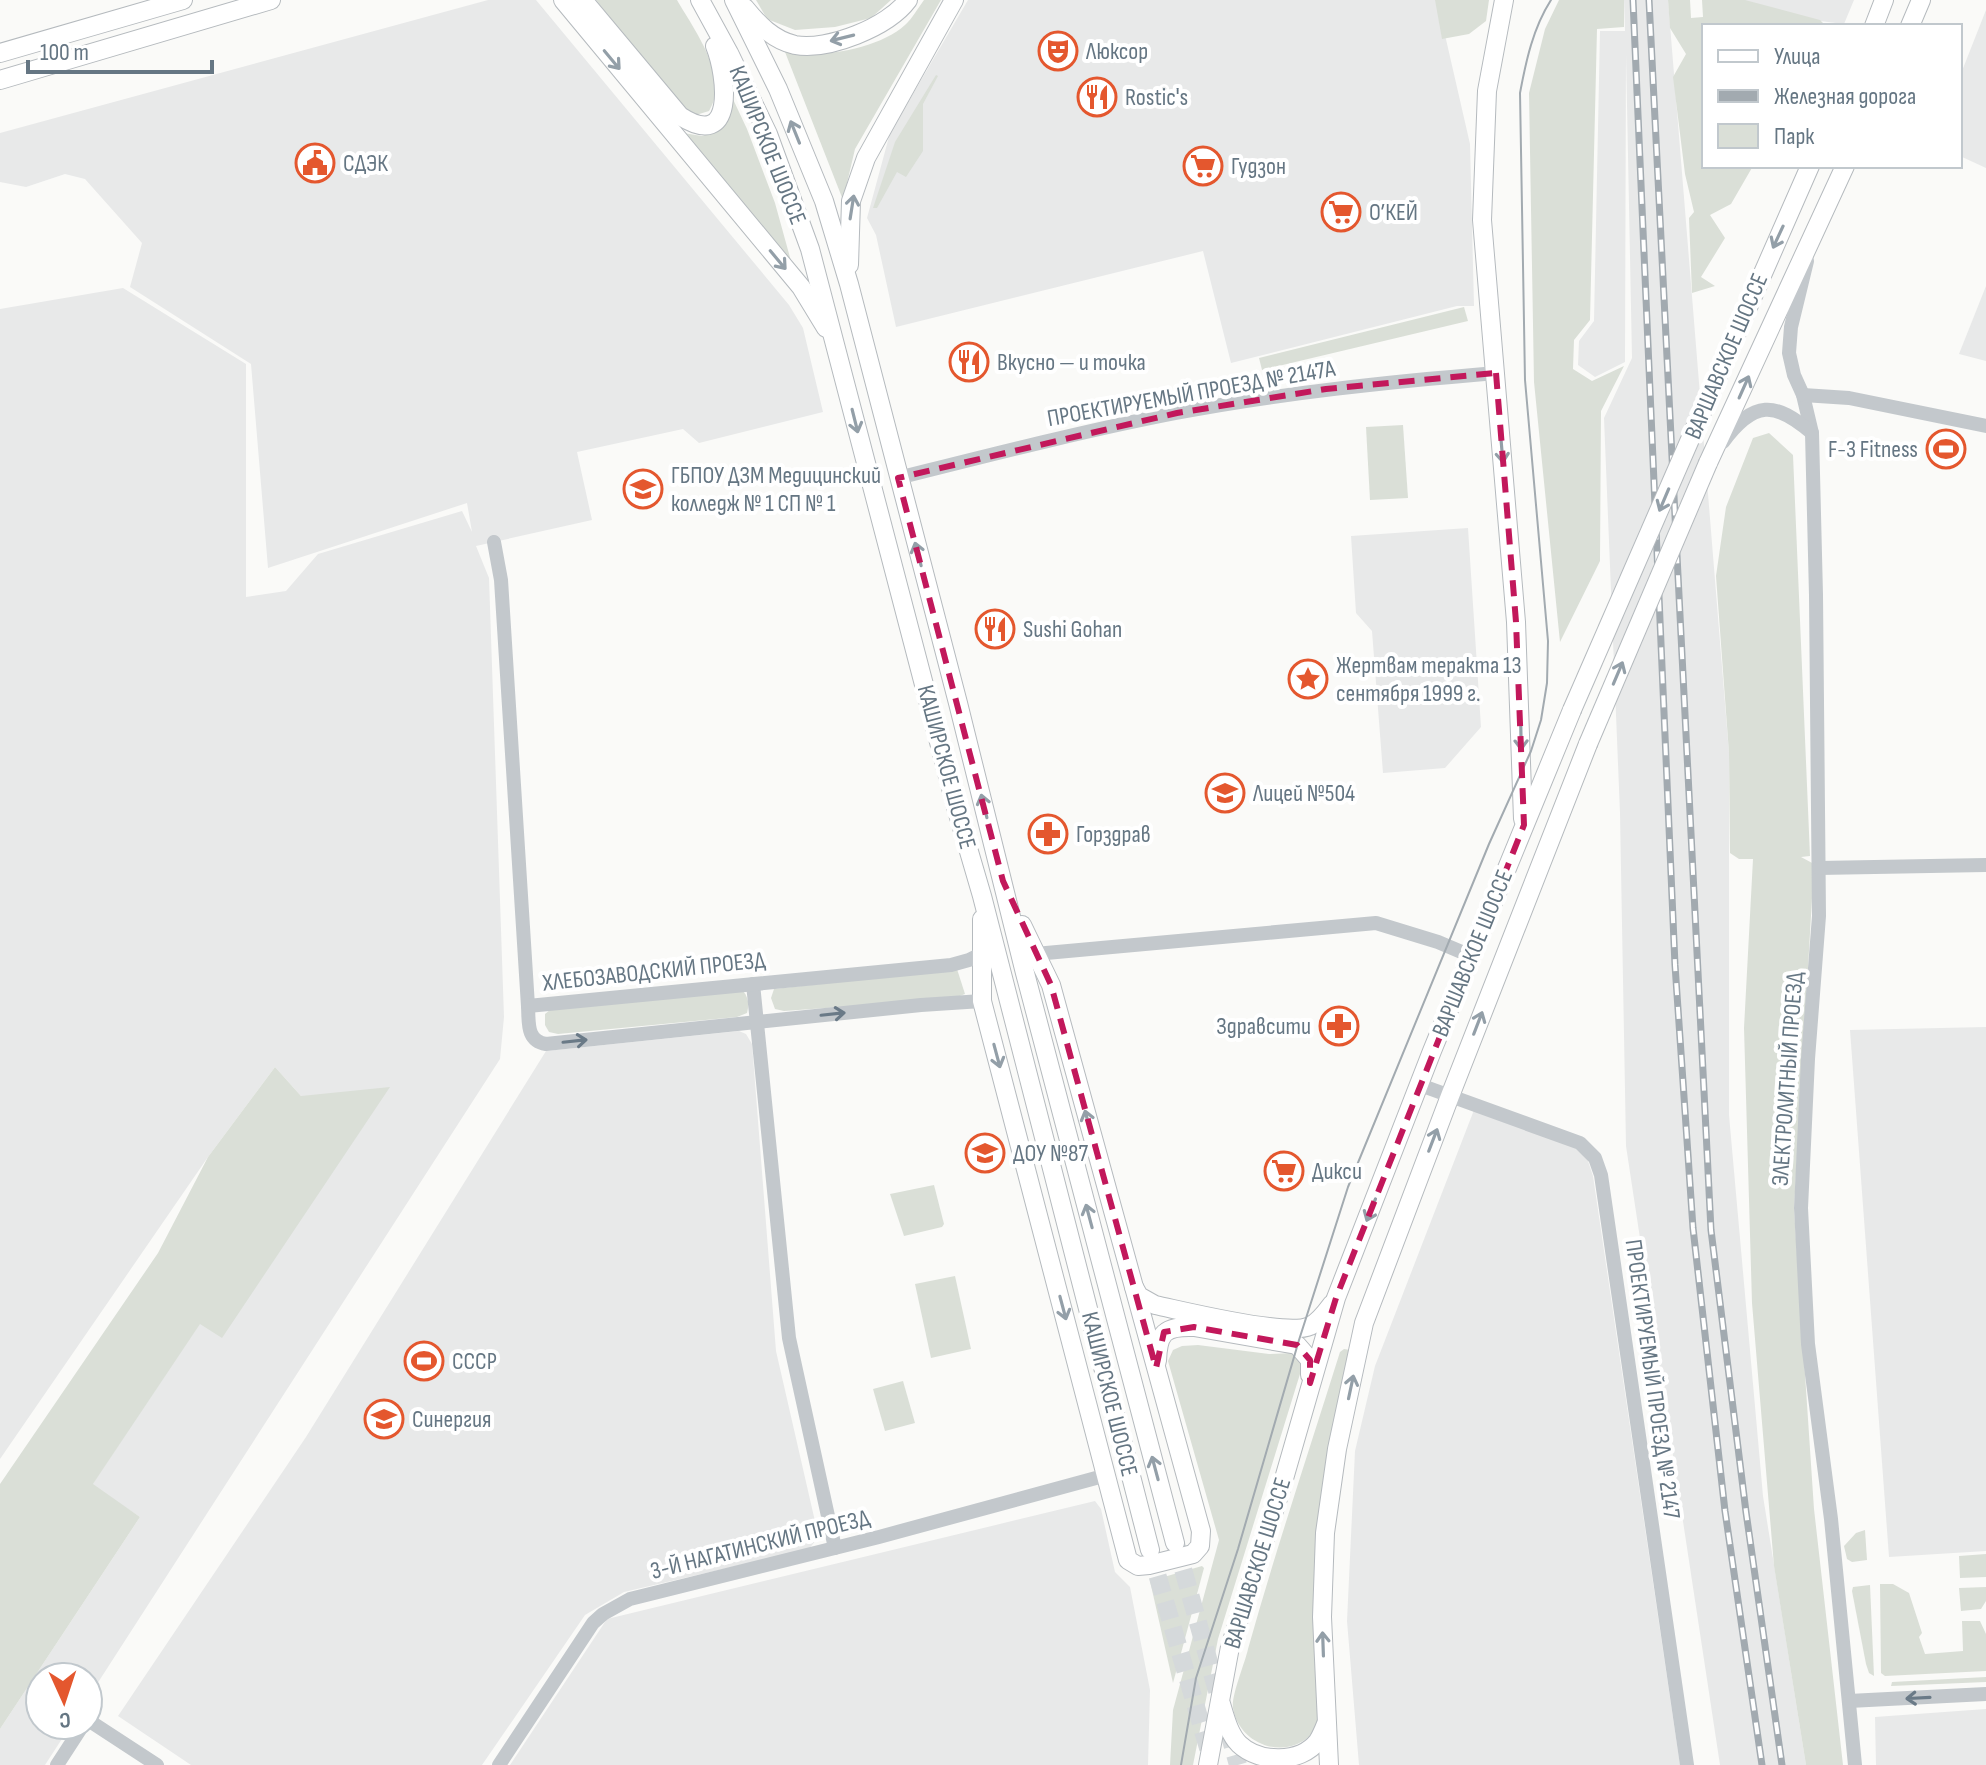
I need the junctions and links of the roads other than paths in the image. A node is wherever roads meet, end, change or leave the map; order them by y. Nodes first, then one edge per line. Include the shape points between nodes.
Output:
1 (158, 0) edge
2 (183, 0) edge
3 (271, 0) edge
4 (563, 0) edge
5 (583, 0) edge
6 (699, 0) edge
7 (736, 0) edge
8 (908, 0) edge
9 (954, 0) edge
10 (1504, 0) edge
11 (1884, 0) edge
12 (1921, 0) edge
13 (1875, 24) edge
14 (1911, 24) edge
15 (88, 28) junction
16 (0, 53) edge
17 (0, 80) edge
18 (1809, 168) edge
19 (1844, 168) edge
20 (1815, 230) junction
21 (849, 284) junction
22 (836, 346) junction
23 (1496, 373) junction
24 (1803, 395) junction
25 (1986, 426) edge
26 (1812, 433) junction
27 (1710, 461) junction
28 (898, 478) junction
29 (494, 542) dead end
30 (1524, 825) junction
31 (1986, 865) edge
32 (1819, 868) junction
33 (1003, 881) junction
34 (982, 896) junction
35 (981, 954) junction
36 (1035, 954) junction
37 (1471, 956) junction
38 (753, 984) junction
39 (982, 1001) junction
40 (528, 1006) junction
41 (758, 1022) junction
42 (1420, 1085) junction
43 (1450, 1096) junction
44 (1130, 1279) junction
45 (1336, 1298) junction
46 (1156, 1368) junction
47 (1310, 1383) junction
48 (1107, 1475) junction
49 (1175, 1543) tunnel mouth
50 (835, 1548) junction
51 (1150, 1550) tunnel mouth
52 (1986, 1694) edge
53 (1221, 1701) junction
54 (1849, 1701) junction
55 (1327, 1722) junction
56 (104, 1730) edge
57 (73, 1741) edge
58 (57, 1765) edge
59 (157, 1765) edge
60 (499, 1765) edge
61 (1208, 1765) edge
62 (1329, 1765) edge
63 (1687, 1765) edge
64 (1855, 1765) edge

1 - 15 main road
2 - 15 main road
3 - 17 main road
4 -> 22 main road via 801,287
5 - 6 main road via 680,116 700,126 718,119 725,88
6 - 22 main road, КАШИРСКОЕ ШОССЕ via 768,134 810,249
8 -> 7 main road via 875,28 797,45 771,34
21 -> 7 main road, КАШИРСКОЕ ШОССЕ via 824,201
21 -> 9 main road via 851,201 866,158
10 - 23 main road via 1487,91 1482,189
11 - 13 main road
12 - 14 main road
15 - 16 main road
18 -> 30 main road, ВАРШАВСКОЕ ШОССЕ, bridge
19 - 20 main road, ВАРШАВСКОЕ ШОССЕ
20 - 24 street, ЭЛЕКТРОЛИТНЫЙ ПРОЕЗД via 1789,353
27 -> 20 main road, ВАРШАВСКОЕ ШОССЕ
21 - 28 main road, КАШИРСКОЕ ШОССЕ
22 -> 34 main road, КАШИРСКОЕ ШОССЕ
23 - 28 street, ПРОЕКТИРУЕМЫЙ ПРОЕЗД № 2147А via 1326,389 1177,413
23 -> 30 main road via 1516,622
24 - 25 street via 1849,398
24 - 26 street, ЭЛЕКТРОЛИТНЫЙ ПРОЕЗД
26 - 27 street via 1787,413 1762,410 1733,429
26 - 32 street, ЭЛЕКТРОЛИТНЫЙ ПРОЕЗД
43 -> 27 main road, ВАРШАВСКОЕ ШОССЕ, bridge via 1588,744
33 -> 28 main road, КАШИРСКОЕ ШОССЕ
29 - 40 street via 501,580
30 - 37 main road, ВАРШАВСКОЕ ШОССЕ
31 - 32 street
32 - 54 street, ЭЛЕКТРОЛИТНЫЙ ПРОЕЗД via 1801,1208 1808,1344
33 - 36 main road
49 -> 33 main road, КАШИРСКОЕ ШОССЕ
34 - 35 main road
34 - 51 main road, КАШИРСКОЕ ШОССЕ
35 - 38 street, ХЛЕБОЗАВОДСКИЙ ПРОЕЗД via 951,965
35 - 39 main road
36 - 37 street via 1376,923
44 -> 36 main road via 1051,985
37 - 42 main road, ВАРШАВСКОЕ ШОССЕ
38 - 40 street, ХЛЕБОЗАВОДСКИЙ ПРОЕЗД
38 - 41 street
41 -> 39 street, ХЛЕБОЗАВОДСКИЙ ПРОЕЗД
39 -> 48 main road
40 -> 41 street, ХЛЕБОЗАВОДСКИЙ ПРОЕЗД via 531,1036 546,1044
41 - 50 street via 789,1338
42 - 43 street, ПРОЕКТИРУЕМЫЙ ПРОЕЗД № 2147
42 -> 45 main road, ВАРШАВСКОЕ ШОССЕ
55 -> 43 main road, ВАРШАВСКОЕ ШОССЕ via 1325,1533 1337,1449 1364,1323
43 - 63 street, ПРОЕКТИРУЕМЫЙ ПРОЕЗД № 2147 via 1580,1143 1595,1158
44 - 45 main road via 1139,1296 1155,1305 1285,1329 1309,1327
44 - 46 main road
45 - 47 main road, ВАРШАВСКОЕ ШОССЕ
46 - 47 main road via 1157,1342 1164,1332 1194,1327 1297,1345 1310,1360
46 - 48 main road via 1201,1531 1200,1546 1193,1554 1149,1565 1128,1560
47 - 53 main road, ВАРШАВСКОЕ ШОССЕ via 1230,1647
48 - 50 street, 3-Й НАГАТИНСКИЙ ПРОЕЗД
50 - 60 street, 3-Й НАГАТИНСКИЙ ПРОЕЗД via 630,1599 603,1614
52 -> 54 street
53 - 55 main road via 1238,1743 1273,1759 1307,1749 1318,1741
53 - 61 main road, ВАРШАВСКОЕ ШОССЕ
54 - 64 street, ЭЛЕКТРОЛИТНЫЙ ПРОЕЗД
55 - 62 main road, ВАРШАВСКОЕ ШОССЕ
56 - 59 street
57 - 58 street

